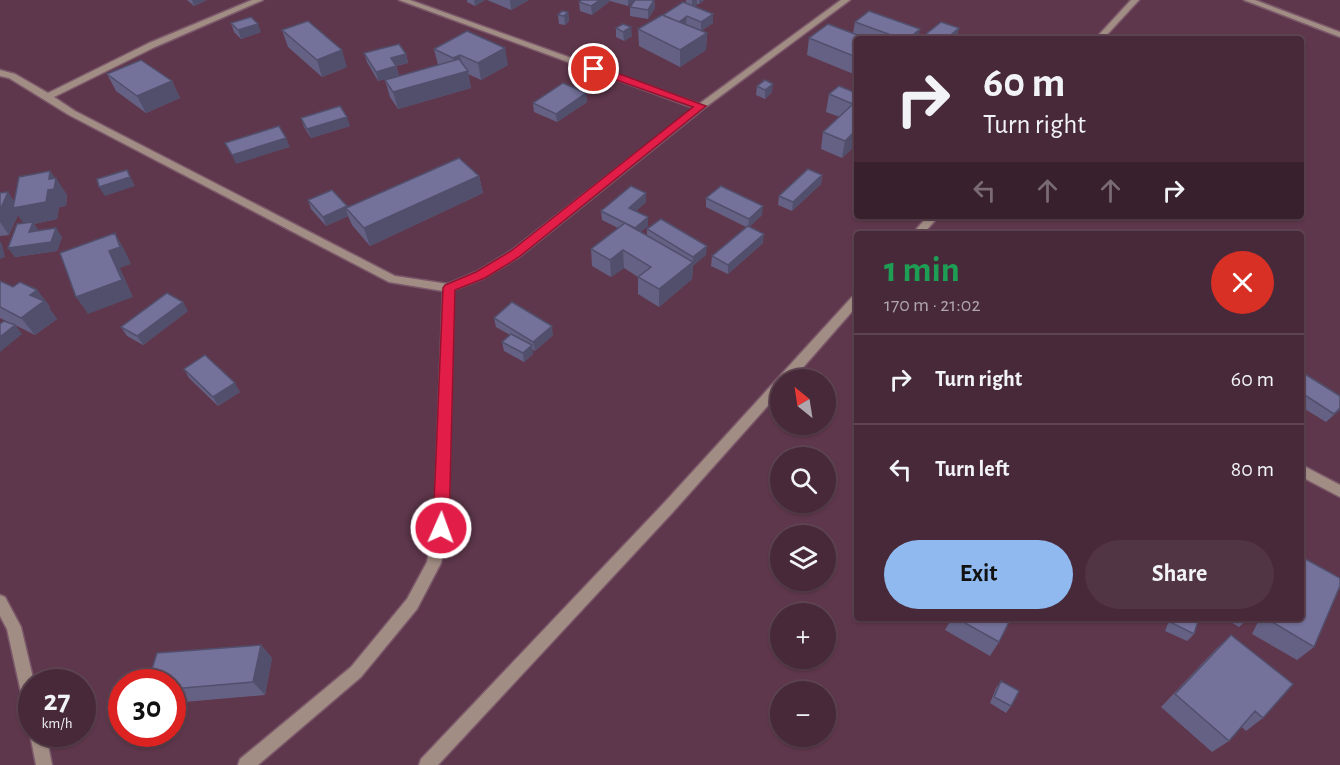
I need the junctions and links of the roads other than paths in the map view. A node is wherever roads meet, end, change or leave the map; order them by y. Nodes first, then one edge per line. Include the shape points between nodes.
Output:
1 (259, 0) edge
2 (403, 0) edge
3 (846, 0) edge
4 (1135, 0) edge
5 (1248, 0) edge
6 (1340, 35) edge
7 (1102, 36) edge
8 (0, 73) edge
9 (48, 97) junction
10 (700, 106) junction
11 (931, 219) edge
12 (920, 231) edge
13 (449, 288) junction
14 (854, 302) edge
15 (794, 369) edge
16 (770, 395) edge
17 (1304, 471) edge
18 (1340, 491) edge
19 (0, 602) edge
20 (24, 669) edge
21 (41, 747) edge
22 (44, 765) edge
23 (246, 765) edge
24 (427, 765) edge

1 - 9 street via 152,45
2 - 10 street
3 - 10 street
4 - 7 street
5 - 6 street
8 - 9 street
9 - 13 street via 393,279
10 - 13 street via 515,254
11 - 12 street
13 - 23 street via 441,528 434,563 412,604 356,672
14 - 15 street
16 - 24 street
17 - 18 street
19 - 20 street via 14,627
21 - 22 street

